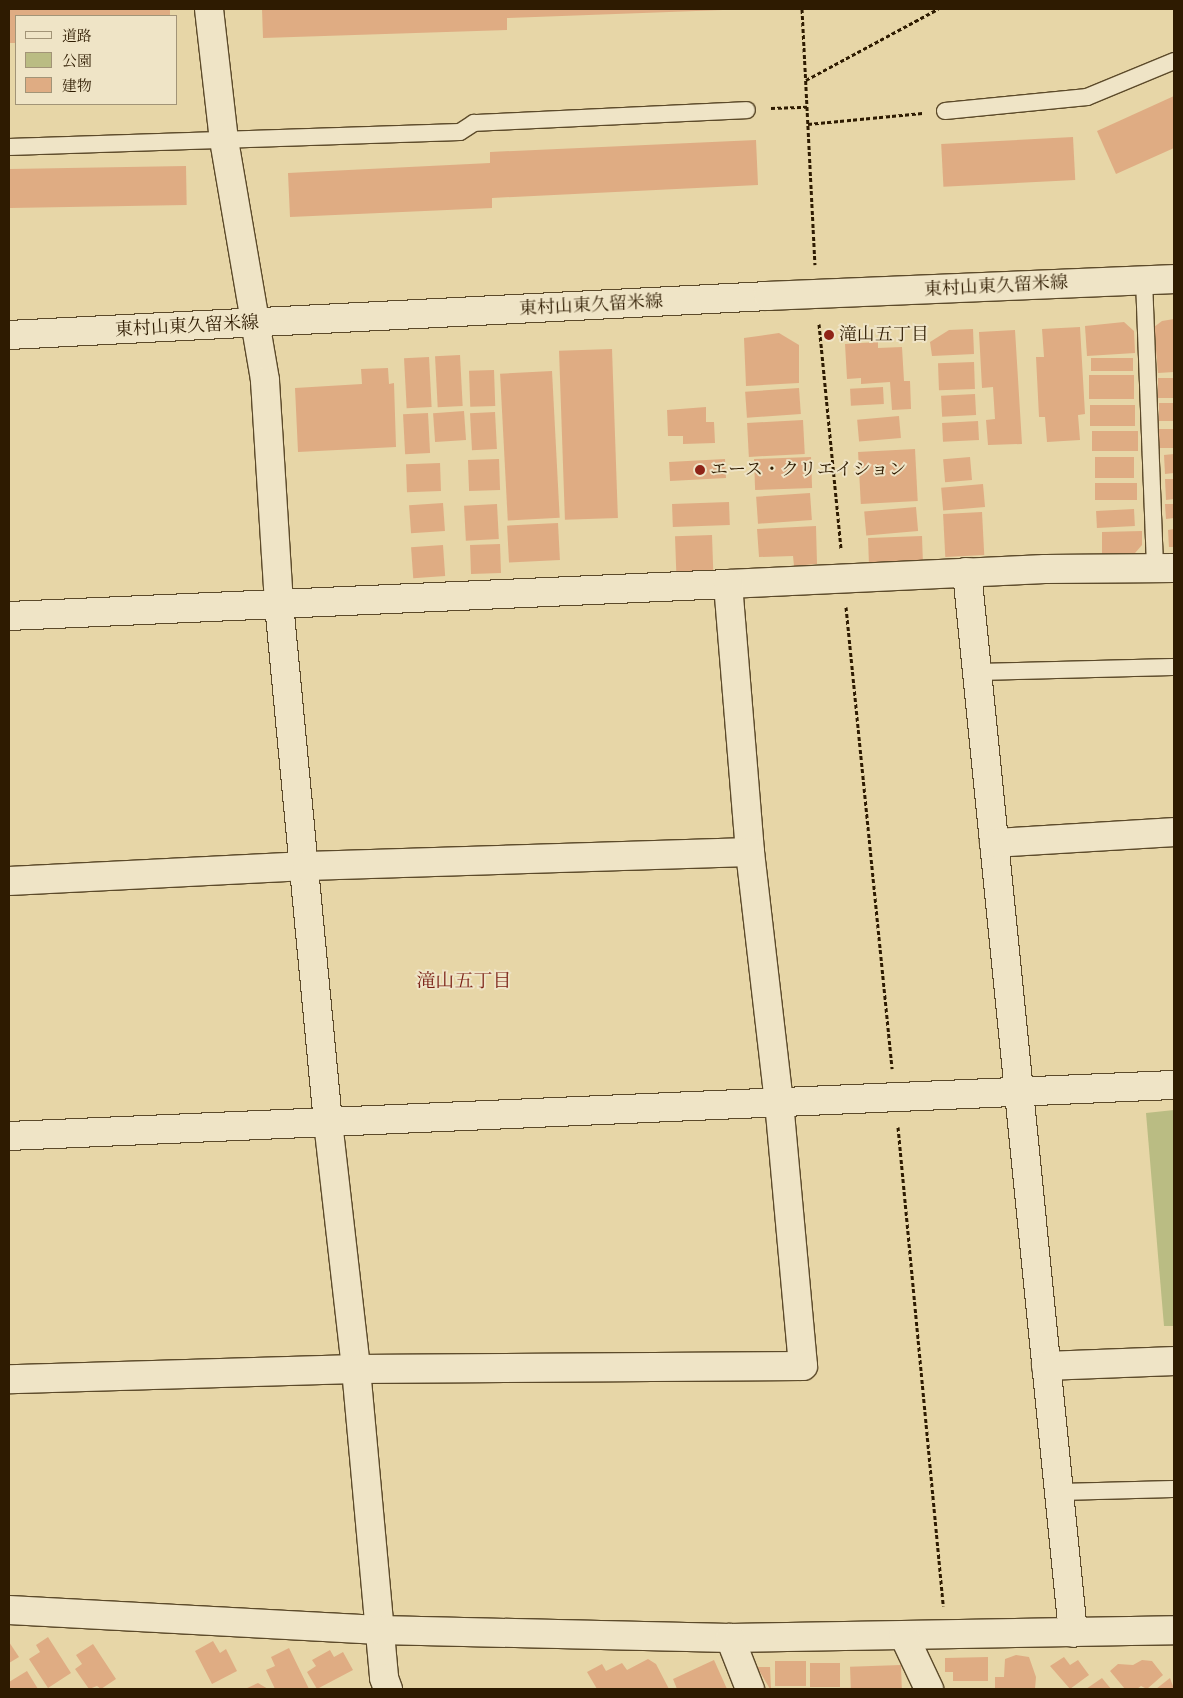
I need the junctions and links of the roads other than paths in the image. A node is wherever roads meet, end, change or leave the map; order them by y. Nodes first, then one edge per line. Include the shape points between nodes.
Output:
1 (209, 9) edge
2 (1174, 61) edge
3 (747, 110) road end
4 (945, 111) road end
5 (224, 140) junction
6 (9, 147) edge
7 (1174, 279) edge
8 (1144, 280) junction
9 (256, 323) junction
10 (9, 335) edge
11 (1165, 567) edge
12 (967, 572) junction
13 (728, 584) junction
14 (280, 604) junction
15 (9, 616) edge
16 (1174, 667) edge
17 (977, 672) junction
18 (1174, 832) edge
19 (994, 842) junction
20 (750, 852) junction
21 (306, 866) junction
22 (9, 881) edge
23 (1174, 1085) edge
24 (1019, 1092) junction
25 (779, 1102) junction
26 (328, 1122) junction
27 (9, 1136) edge
28 (1174, 1361) edge
29 (1046, 1366) junction
30 (356, 1369) junction
31 (9, 1379) edge
32 (1174, 1489) edge
33 (1059, 1492) junction
34 (9, 1610) edge
35 (379, 1630) junction
36 (1073, 1634) junction
37 (1171, 1635) edge
38 (904, 1636) junction
39 (730, 1638) junction
40 (388, 1689) edge
41 (750, 1689) edge
42 (929, 1689) edge

1 - 5 street
2 - 4 lane via 1087,97
3 - 5 lane via 474,123 460,132
5 - 6 lane
5 - 9 street
7 - 8 street, 東村山東久留米線
8 - 9 street, 東村山東久留米線
8 - 11 lane
9 - 10 street, 東村山東久留米線
9 - 14 street via 265,381
11 - 12 street
12 - 13 street
12 - 17 street
13 - 14 street
13 - 20 street
14 - 15 street
14 - 21 street
16 - 17 lane
17 - 19 street
18 - 19 street
19 - 24 street
20 - 21 street
20 - 25 street
21 - 22 street
21 - 26 street
23 - 24 street
24 - 25 street
24 - 29 street
25 - 26 street
25 - 30 street via 804,1366
26 - 27 street
26 - 30 street
28 - 29 street
29 - 33 street
30 - 31 street
30 - 35 street
32 - 33 lane
33 - 36 street
34 - 35 street
35 - 39 street
35 - 40 street
36 - 37 street
36 - 38 street
38 - 39 street
38 - 42 street
39 - 41 street

